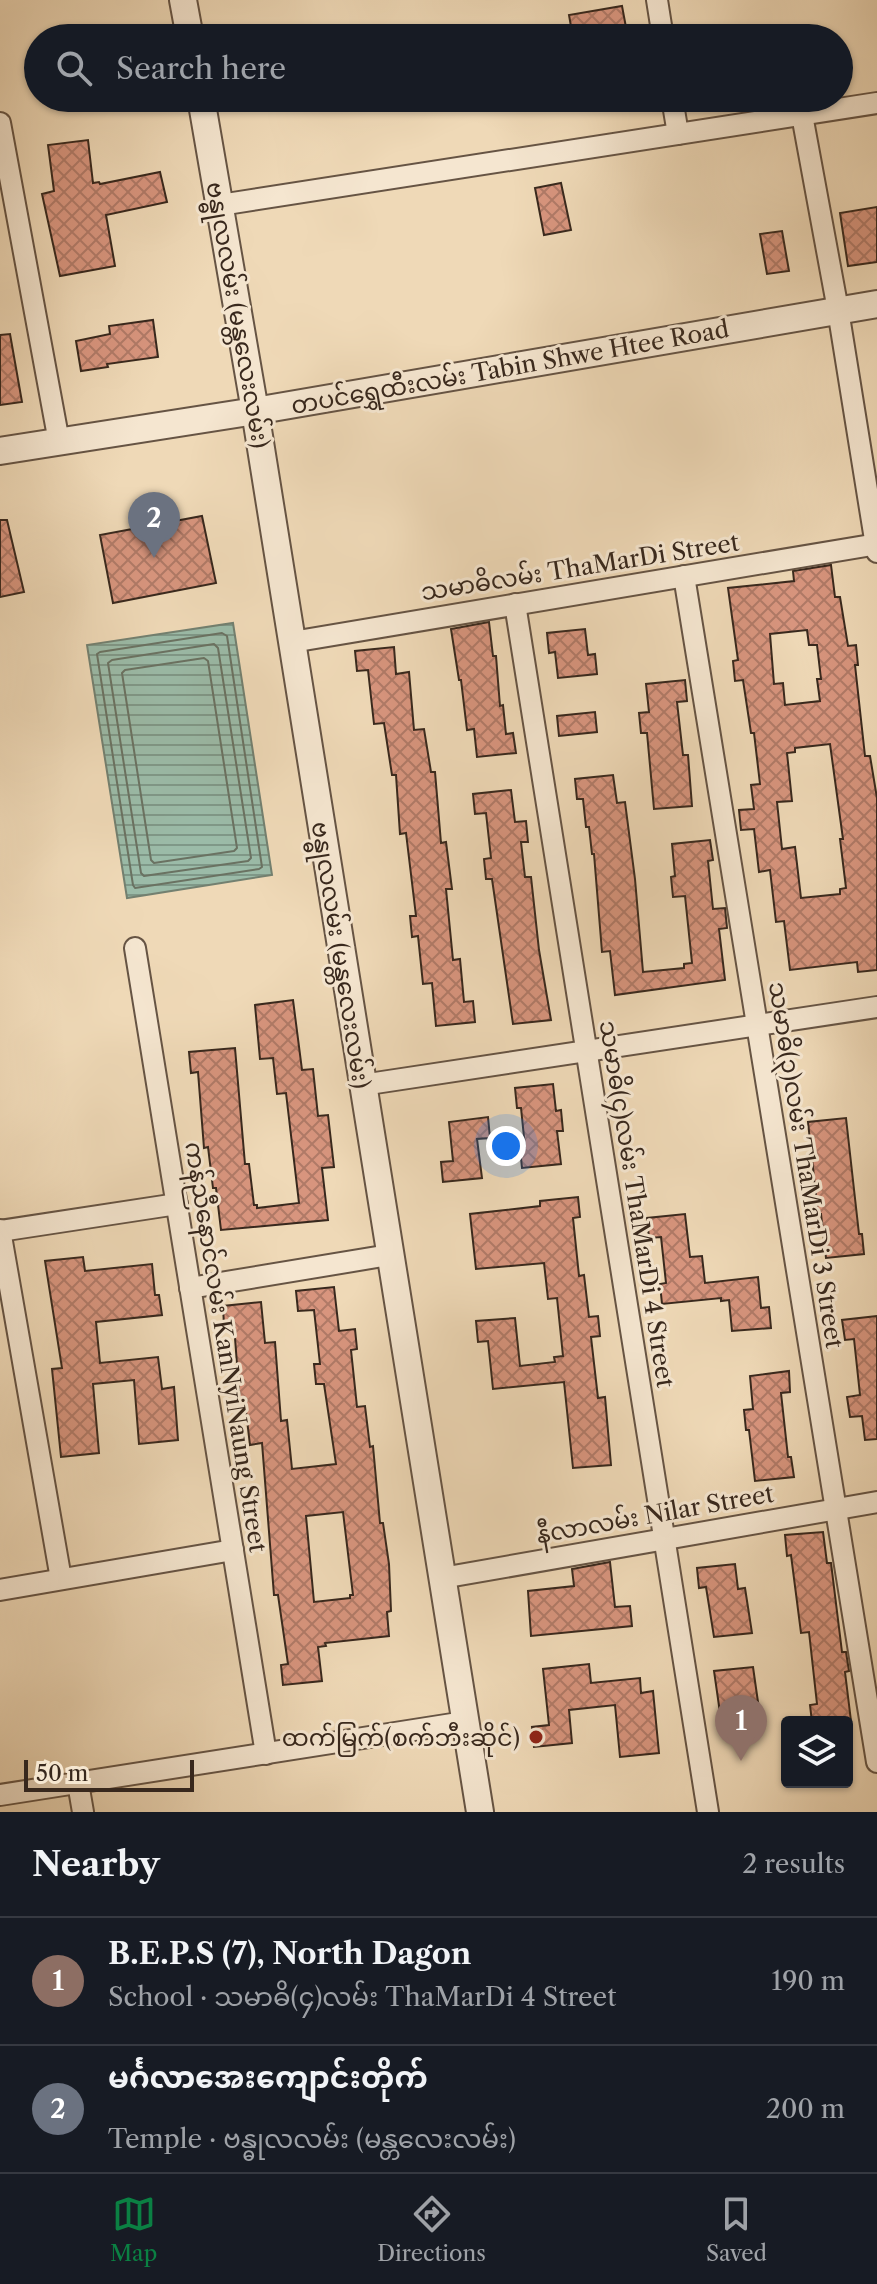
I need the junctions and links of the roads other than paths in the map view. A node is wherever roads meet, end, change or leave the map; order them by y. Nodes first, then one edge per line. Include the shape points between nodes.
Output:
1 (183, 0) edge
2 (657, 0) edge
3 (187, 24) edge
4 (661, 24) edge
5 (877, 103) edge
6 (853, 107) edge
7 (203, 112) edge
8 (674, 112) edge
9 (821, 112) edge
10 (802, 115) junction
11 (0, 123) edge
12 (678, 134) junction
13 (220, 205) junction
14 (877, 304) edge
15 (838, 310) junction
16 (255, 411) junction
17 (59, 442) junction
18 (0, 451) edge
19 (877, 547) edge
20 (684, 576) junction
21 (515, 604) junction
22 (292, 642) junction
23 (135, 948) dead end
24 (877, 1007) edge
25 (757, 1025) junction
26 (587, 1051) junction
27 (362, 1085) junction
28 (177, 1204) junction
29 (0, 1230) edge
30 (389, 1255) junction
31 (190, 1288) junction
32 (877, 1502) edge
33 (836, 1508) junction
34 (664, 1538) junction
35 (233, 1550) junction
36 (442, 1578) junction
37 (61, 1579) junction
38 (0, 1590) edge
39 (465, 1722) junction
40 (266, 1754) junction
41 (877, 1762) edge
42 (78, 1783) junction
43 (0, 1795) edge
44 (83, 1812) edge
45 (480, 1812) edge
46 (708, 1812) edge

1 - 3 street
2 - 4 street
5 - 6 street
7 - 13 street, ဗန္ဓုလလမ်း (မန္တလေးလမ်း)
8 - 12 street
9 - 10 street
10 - 12 street
10 - 15 street
11 - 17 street
12 - 13 street
13 - 16 street, ဗန္ဓုလလမ်း (မန္တလေးလမ်း)
14 - 15 street, တပင်ရွှေထီးလမ်း Tabin Shwe Htee Road
15 - 16 street, တပင်ရွှေထီးလမ်း Tabin Shwe Htee Road
15 - 19 street
16 - 17 street, တပင်ရွှေထီးလမ်း Tabin Shwe Htee Road
16 - 22 street, ဗန္ဓုလလမ်း (မန္တလေးလမ်း)
17 - 18 street, တပင်ရွှေထီးလမ်း Tabin Shwe Htee Road
19 - 20 street, သမာဓိလမ်း ThaMarDi Street
20 - 21 street, သမာဓိလမ်း ThaMarDi Street
20 - 25 street, သမာဓိ(၃)လမ်း ThaMarDi 3 Street
21 - 22 street, သမာဓိလမ်း ThaMarDi Street
21 - 26 street, သမာဓိ(၄)လမ်း ThaMarDi 4 Street
22 - 27 street, ဗန္ဓုလလမ်း (မန္တလေးလမ်း)
23 - 28 street, ကန်ညီနောင်လမ်း KanNyiNaung Street
24 - 25 street
25 - 26 street
25 - 33 street, သမာဓိ(၃)လမ်း ThaMarDi 3 Street
26 - 27 street
26 - 34 street, သမာဓိ(၄)လမ်း ThaMarDi 4 Street
27 - 30 street, ဗန္ဓုလလမ်း (မန္တလေးလမ်း)
28 - 29 street
28 - 31 street, ကန်ညီနောင်လမ်း KanNyiNaung Street
29 - 37 street
30 - 31 street
30 - 36 street, ဗန္ဓုလလမ်း (မန္တလေးလမ်း)
31 - 35 street, ကန်ညီနောင်လမ်း KanNyiNaung Street
32 - 33 street, နီလာလမ်း Nilar Street
33 - 34 street, နီလာလမ်း Nilar Street
33 - 41 street, သမာဓိ(၃)လမ်း ThaMarDi 3 Street
34 - 36 street, နီလာလမ်း Nilar Street
34 - 46 street, သမာဓိ(၄)လမ်း ThaMarDi 4 Street
35 - 37 street
35 - 40 street, ကန်ညီနောင်လမ်း KanNyiNaung Street
36 - 39 street, ဗန္ဓုလလမ်း (မန္တလေးလမ်း)
37 - 38 street
39 - 40 street
39 - 45 street, ဗန္ဓုလလမ်း (မန္တလေးလမ်း)
40 - 42 street
42 - 43 street
42 - 44 street

